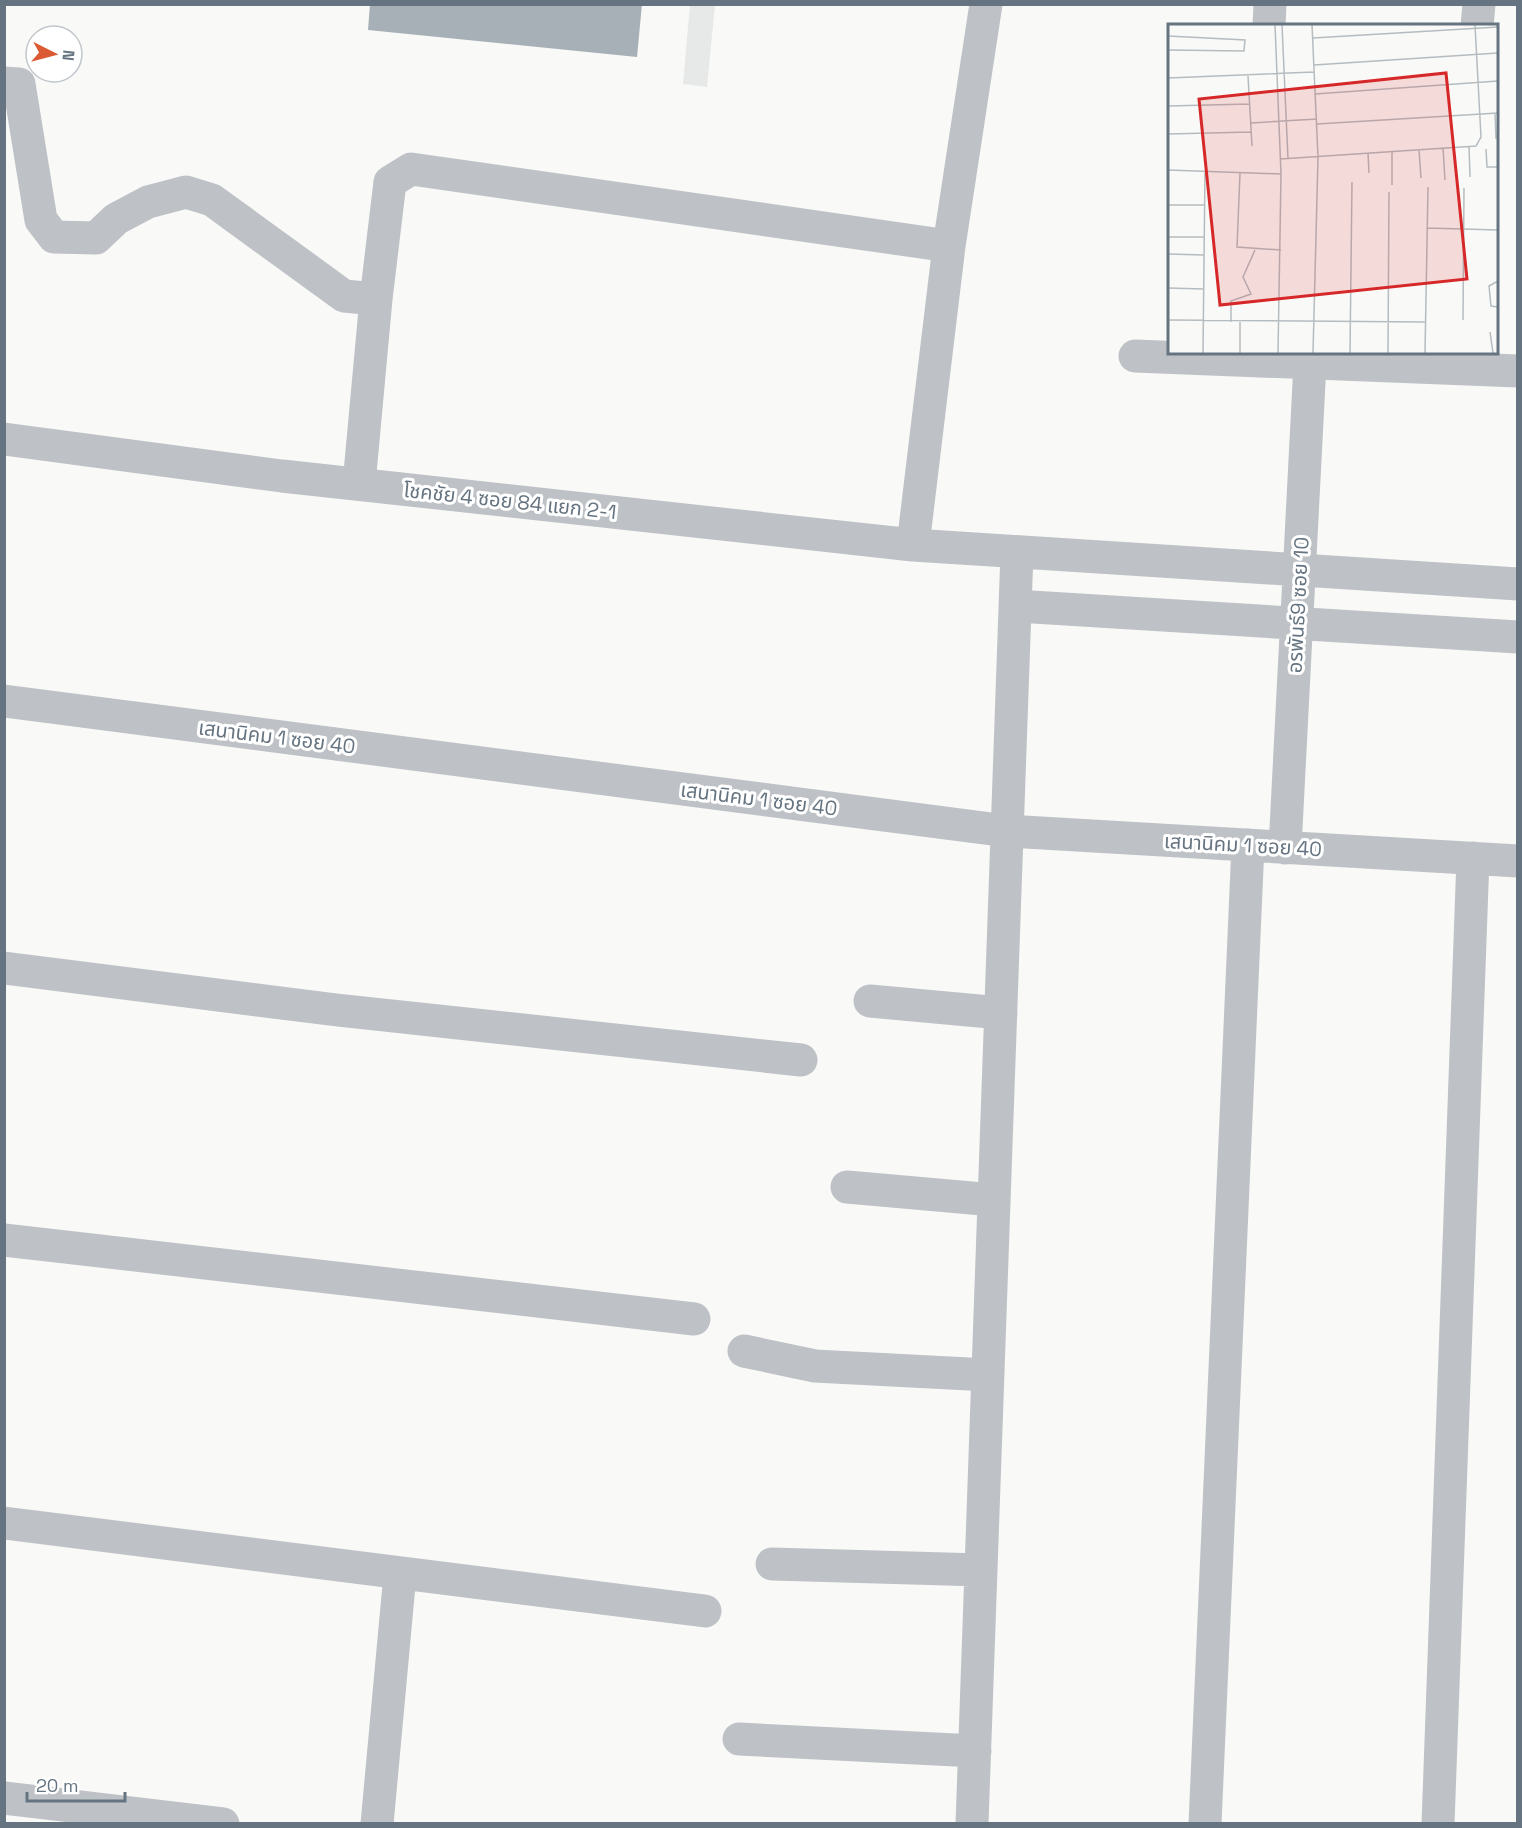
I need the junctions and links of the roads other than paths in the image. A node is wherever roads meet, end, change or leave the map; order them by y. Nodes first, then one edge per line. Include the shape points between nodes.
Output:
1 (986, 4) edge
2 (1270, 4) edge
3 (1479, 4) edge
4 (1269, 24) edge
5 (1477, 24) edge
6 (4, 82) edge
7 (949, 246) junction
8 (376, 299) junction
9 (1135, 356) dead end
10 (1244, 356) edge
11 (1449, 360) edge
12 (1310, 363) junction
13 (1518, 371) edge
14 (4, 439) edge
15 (359, 484) junction
16 (913, 545) junction
17 (1017, 552) junction
18 (1299, 570) junction
19 (1518, 584) edge
20 (1015, 606) junction
21 (1297, 624) junction
22 (1518, 637) edge
23 (4, 701) edge
24 (1007, 831) junction
25 (1248, 845) junction
26 (1286, 848) junction
27 (1473, 858) junction
28 (1518, 861) edge
29 (4, 968) edge
30 (870, 1001) dead end
31 (1001, 1013) junction
32 (801, 1060) dead end
33 (848, 1187) dead end
34 (994, 1200) junction
35 (4, 1240) edge
36 (694, 1319) dead end
37 (744, 1351) dead end
38 (988, 1375) junction
39 (4, 1523) edge
40 (772, 1564) dead end
41 (981, 1570) junction
42 (400, 1574) junction
43 (705, 1611) dead end
44 (739, 1739) dead end
45 (975, 1750) junction
46 (4, 1798) edge
47 (223, 1824) edge
48 (377, 1824) edge
49 (972, 1824) edge
50 (1205, 1824) edge
51 (1438, 1824) edge

1 - 7 street
2 - 4 street
3 - 5 street
6 - 8 street via 19,84 41,220 54,237 96,238 116,219 148,202 186,192 212,200 344,296
7 - 8 street via 411,169 390,182
7 - 16 street
8 - 15 street
9 - 10 street
10 - 12 street
11 - 12 street
11 - 13 street
12 - 18 street, อรพันธ์9 ซอย 10
14 - 15 street, โชคชัย 4 ซอย 84 แยก 2-1
15 - 16 street, โชคชัย 4 ซอย 84 แยก 2-1
16 - 17 street, โชคชัย 4 ซอย 84 แยก 2-1
17 - 18 street, โชคชัย 4 ซอย 84 แยก 2-1
17 - 20 street
18 - 19 street, โชคชัย 4 ซอย 84 แยก 2-1
18 - 21 street, อรพันธ์9 ซอย 10
20 - 21 street
20 - 24 street
21 - 22 street
21 - 26 street, อรพันธ์9 ซอย 10
23 - 24 street, เสนานิคม 1 ซอย 40
24 - 25 street, เสนานิคม 1 ซอย 40
24 - 31 street
25 - 26 street, เสนานิคม 1 ซอย 40
25 - 50 street
26 - 27 street, เสนานิคม 1 ซอย 40
27 - 28 street, เสนานิคม 1 ซอย 40
27 - 51 street
29 - 32 street via 337,1010
30 - 31 street
31 - 34 street
33 - 34 street
34 - 38 street
35 - 36 street
37 - 38 street via 814,1366
38 - 41 street
39 - 42 street
40 - 41 street
41 - 45 street
42 - 43 street
42 - 48 street
44 - 45 street
45 - 49 street
46 - 47 street

